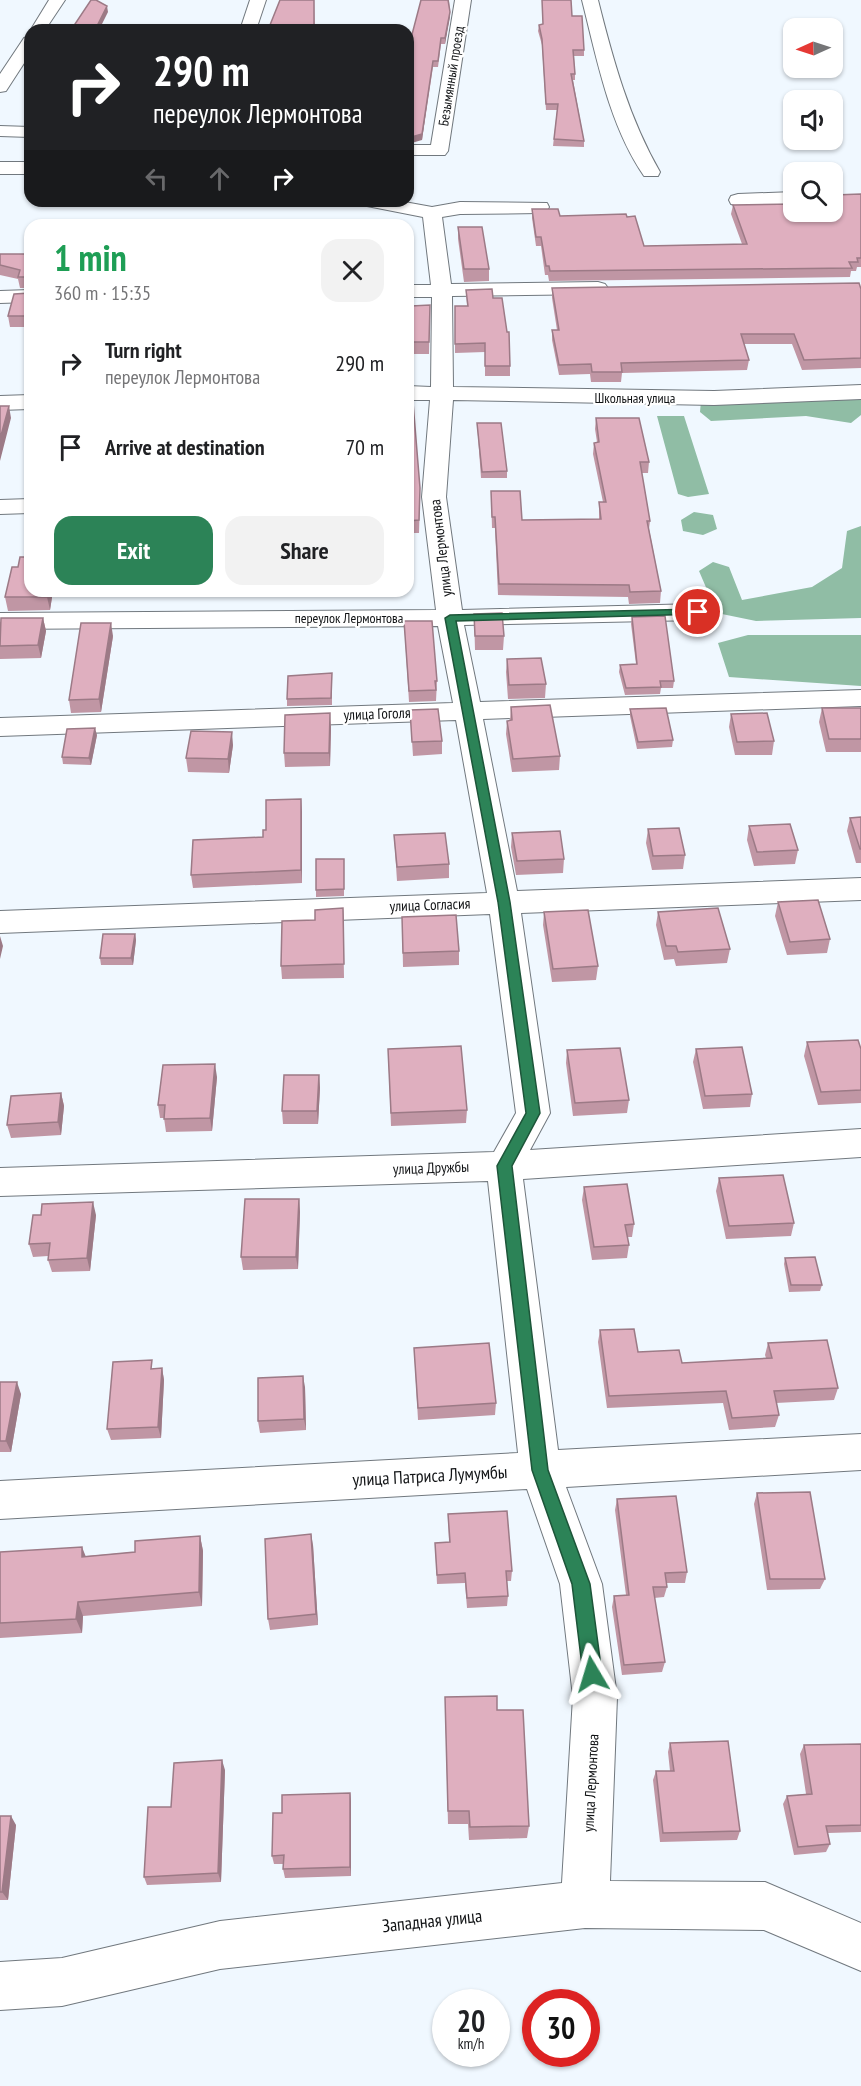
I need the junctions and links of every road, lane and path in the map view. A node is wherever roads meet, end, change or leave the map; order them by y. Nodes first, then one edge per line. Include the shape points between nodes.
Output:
1 (57, 0) edge
2 (258, 0) edge
3 (463, 0) edge
4 (590, 0) edge
5 (41, 24) edge
6 (250, 24) edge
7 (24, 50) edge
8 (0, 87) edge
9 (0, 131) edge
10 (24, 132) edge
11 (414, 150) edge
12 (0, 168) edge
13 (24, 168) edge
14 (651, 172) dead end
15 (783, 198) edge
16 (738, 200) dead end
17 (400, 207) edge
18 (540, 207) edge
19 (432, 213) junction
20 (621, 288) edge
21 (442, 290) junction
22 (414, 291) edge
23 (24, 296) edge
24 (0, 297) edge
25 (861, 392) edge
26 (414, 393) edge
27 (442, 393) junction
28 (24, 402) edge
29 (0, 403) edge
30 (421, 497) edge
31 (24, 506) edge
32 (0, 507) edge
33 (698, 612) dead end
34 (450, 618) junction
35 (0, 621) edge
36 (861, 698) edge
37 (469, 711) junction
38 (0, 727) edge
39 (861, 889) edge
40 (504, 902) junction
41 (0, 922) edge
42 (861, 1143) edge
43 (504, 1166) junction
44 (0, 1182) edge
45 (861, 1452) edge
46 (540, 1470) junction
47 (0, 1500) edge
48 (585, 1904) junction
49 (861, 1947) edge
50 (0, 1986) edge

1 - 5 street
2 - 6 street
3 - 11 street, Безымянный проезд via 439,151
4 - 14 street via 611,84 635,146
7 - 8 street
9 - 10 street
12 - 13 street
15 - 16 street
17 - 19 street
18 - 19 street via 460,208
19 - 21 street, улица Лермонтова
20 - 21 street
21 - 22 street
21 - 27 street, улица Лермонтова
23 - 24 street
25 - 27 street, Школьная улица via 714,398
26 - 27 street, Школьная улица
27 - 30 street, улица Лермонтова
28 - 29 street
30 - 34 street, улица Лермонтова
31 - 32 street
33 - 34 street, переулок Лермонтова
34 - 35 street, переулок Лермонтова
34 - 37 street, улица Лермонтова
36 - 37 street, улица Гоголя
37 - 38 street, улица Гоголя
37 - 40 street, улица Лермонтова
39 - 40 street, улица Согласия
40 - 41 street, улица Согласия
40 - 43 street, улица Лермонтова via 533,1113
42 - 43 street, улица Дружбы
43 - 44 street, улица Дружбы
43 - 46 street, улица Лермонтова
45 - 46 street, улица Патриса Лумумбы
46 - 47 street, улица Патриса Лумумбы
46 - 48 street, улица Лермонтова via 581,1584 595,1697
48 - 49 street, Западная улица via 765,1906
48 - 50 street, Западная улица via 220,1945 62,1982

